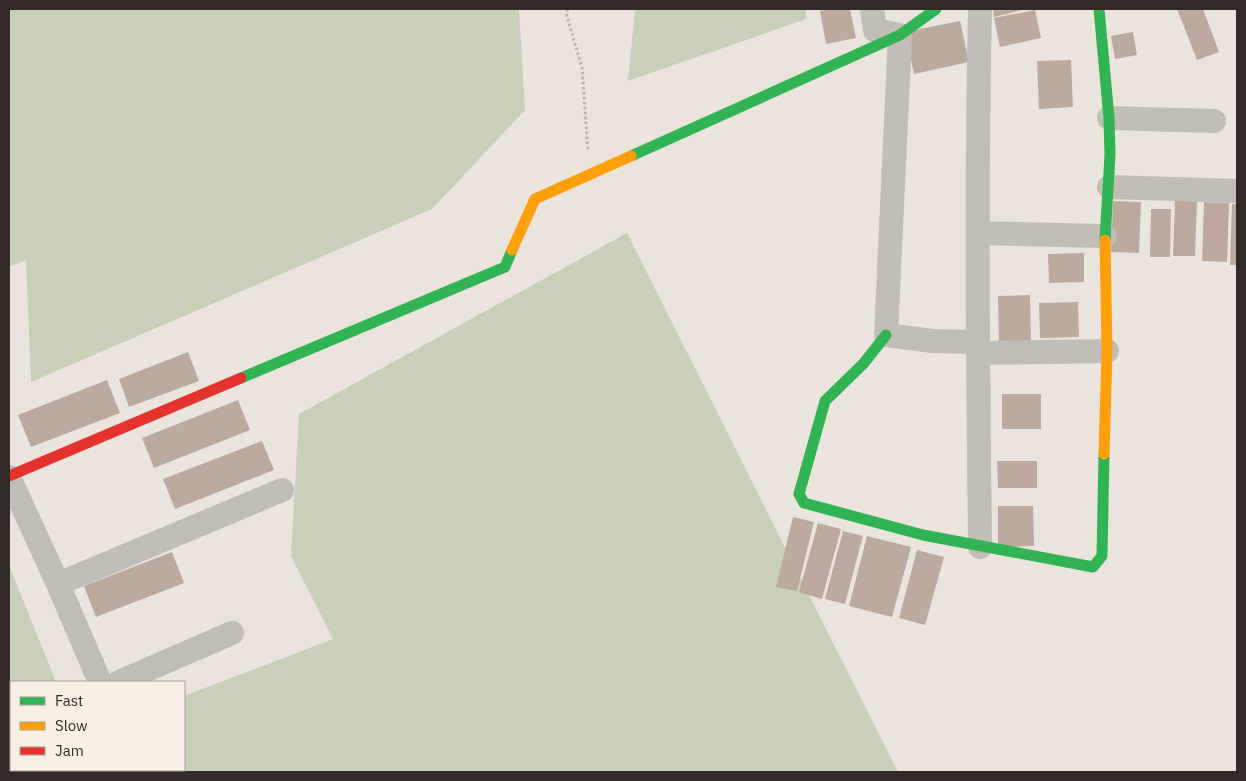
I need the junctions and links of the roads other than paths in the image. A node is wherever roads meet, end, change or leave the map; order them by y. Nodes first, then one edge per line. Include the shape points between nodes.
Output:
1 (872, 9) edge
2 (936, 9) edge
3 (980, 9) edge
4 (1099, 9) edge
5 (900, 35) junction
6 (1109, 118) junction
7 (1214, 121) dead end
8 (1110, 187) junction
9 (1237, 191) edge
10 (979, 233) junction
11 (1105, 236) junction
12 (886, 335) junction
13 (978, 347) junction
14 (1107, 351) junction
15 (9, 477) edge
16 (282, 490) dead end
17 (980, 547) junction
18 (58, 584) junction
19 (232, 633) dead end
20 (100, 681) edge
21 (121, 681) edge

1 - 5 street via 875,30
2 - 5 street
3 - 10 street
4 - 6 street
5 - 12 street
5 - 15 street via 535,199 505,267
6 - 7 street
6 - 8 street
8 - 9 street
8 - 11 street
10 - 11 street
10 - 13 street
11 - 14 street
12 - 13 street
12 - 17 street via 864,363 825,401 799,494 804,503
13 - 14 street
13 - 17 street
14 - 17 street via 1102,556 1093,568
15 - 18 street
16 - 18 street
18 - 20 street
19 - 21 street

